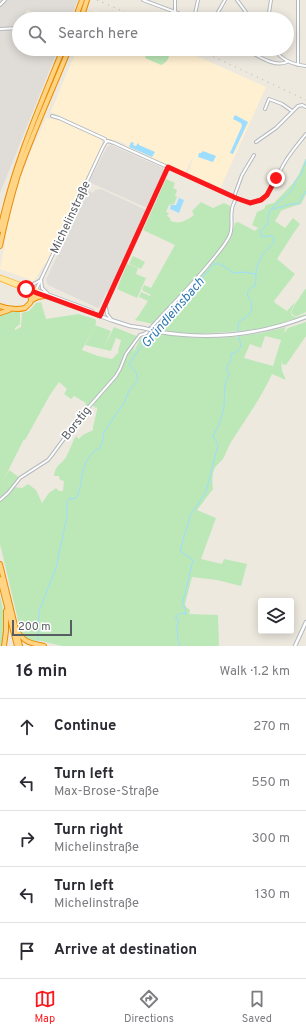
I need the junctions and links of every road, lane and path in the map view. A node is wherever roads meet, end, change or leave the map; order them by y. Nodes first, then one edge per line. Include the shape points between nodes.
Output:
1 (5, 0) edge
2 (87, 0) edge
3 (143, 0) edge
4 (174, 0) edge
5 (198, 0) edge
6 (225, 0) edge
7 (237, 0) edge
8 (271, 0) edge
9 (298, 0) edge
10 (149, 1) edge
11 (83, 3) edge
12 (0, 6) edge
13 (78, 12) edge
14 (173, 12) edge
15 (175, 12) edge
16 (195, 12) edge
17 (218, 12) edge
18 (246, 12) edge
19 (269, 12) edge
20 (12, 28) edge
21 (0, 29) edge
22 (60, 56) edge
23 (66, 56) edge
24 (258, 56) edge
25 (280, 56) edge
26 (287, 62) junction
27 (298, 65) junction
28 (306, 66) edge
29 (306, 107) edge
30 (265, 109) dead end
31 (292, 111) junction
32 (52, 116) dead end
33 (306, 134) edge
34 (106, 142) junction
35 (256, 142) dead end
36 (254, 155) dead end
37 (168, 167) junction
38 (235, 198) junction
39 (1, 223) edge
40 (0, 230) edge
41 (0, 246) edge
42 (41, 278) junction
43 (2, 279) edge
44 (25, 287) junction
45 (35, 291) junction
46 (46, 295) junction
47 (31, 301) junction
48 (0, 306) edge
49 (106, 306) junction
50 (14, 309) junction
51 (0, 313) edge
52 (101, 316) junction
53 (306, 317) edge
54 (111, 319) junction
55 (138, 327) junction
56 (0, 500) edge
57 (0, 564) edge
58 (0, 579) edge
59 (5, 600) junction
60 (306, 622) edge
61 (16, 628) junction
62 (40, 645) edge
63 (4, 646) edge
64 (17, 646) edge
65 (20, 646) edge
66 (295, 646) edge

1 - 12 street
2 - 11 highway
3 - 10 street
4 - 15 street
5 - 16 street
6 - 17 street
7 - 18 street
8 - 19 street
9 - 27 street
10 - 14 street
11 - 13 highway
20 - 21 street
22 - 39 highway via 23,149
23 - 41 highway via 27,150 8,208
24 - 26 street via 272,63
25 - 26 street
26 - 27 street
27 - 28 street
29 - 31 street via 300,105
30 - 31 street via 269,99
31 - 35 street via 276,128
32 - 34 street via 105,139
33 - 38 street via 285,162 265,197 250,203
34 - 37 street via 114,143
34 - 42 street, Michelinstraße
36 - 38 street via 242,175
37 - 38 street
37 - 49 street
38 - 56 street, Borstig via 231,231 222,249 146,333 140,335 126,354 116,376 80,417 48,460 20,478
39 - 40 highway
42 - 44 street
42 - 45 street, Michelinstraße
42 - 46 street
43 - 44 main road
44 - 45 main road
44 - 47 highway
45 - 46 main road
45 - 47 highway
46 - 47 highway
46 - 52 main road
47 - 50 highway via 25,308
48 - 50 highway
49 - 52 street
49 - 54 street
50 - 51 highway
52 - 54 main road
52 - 55 main road
53 - 55 main road, bridge via 278,326 233,335 198,336
54 - 55 main road
57 - 61 highway
58 - 59 highway
59 - 63 highway
59 - 64 highway
60 - 66 main road
61 - 62 highway via 24,639
61 - 65 highway

